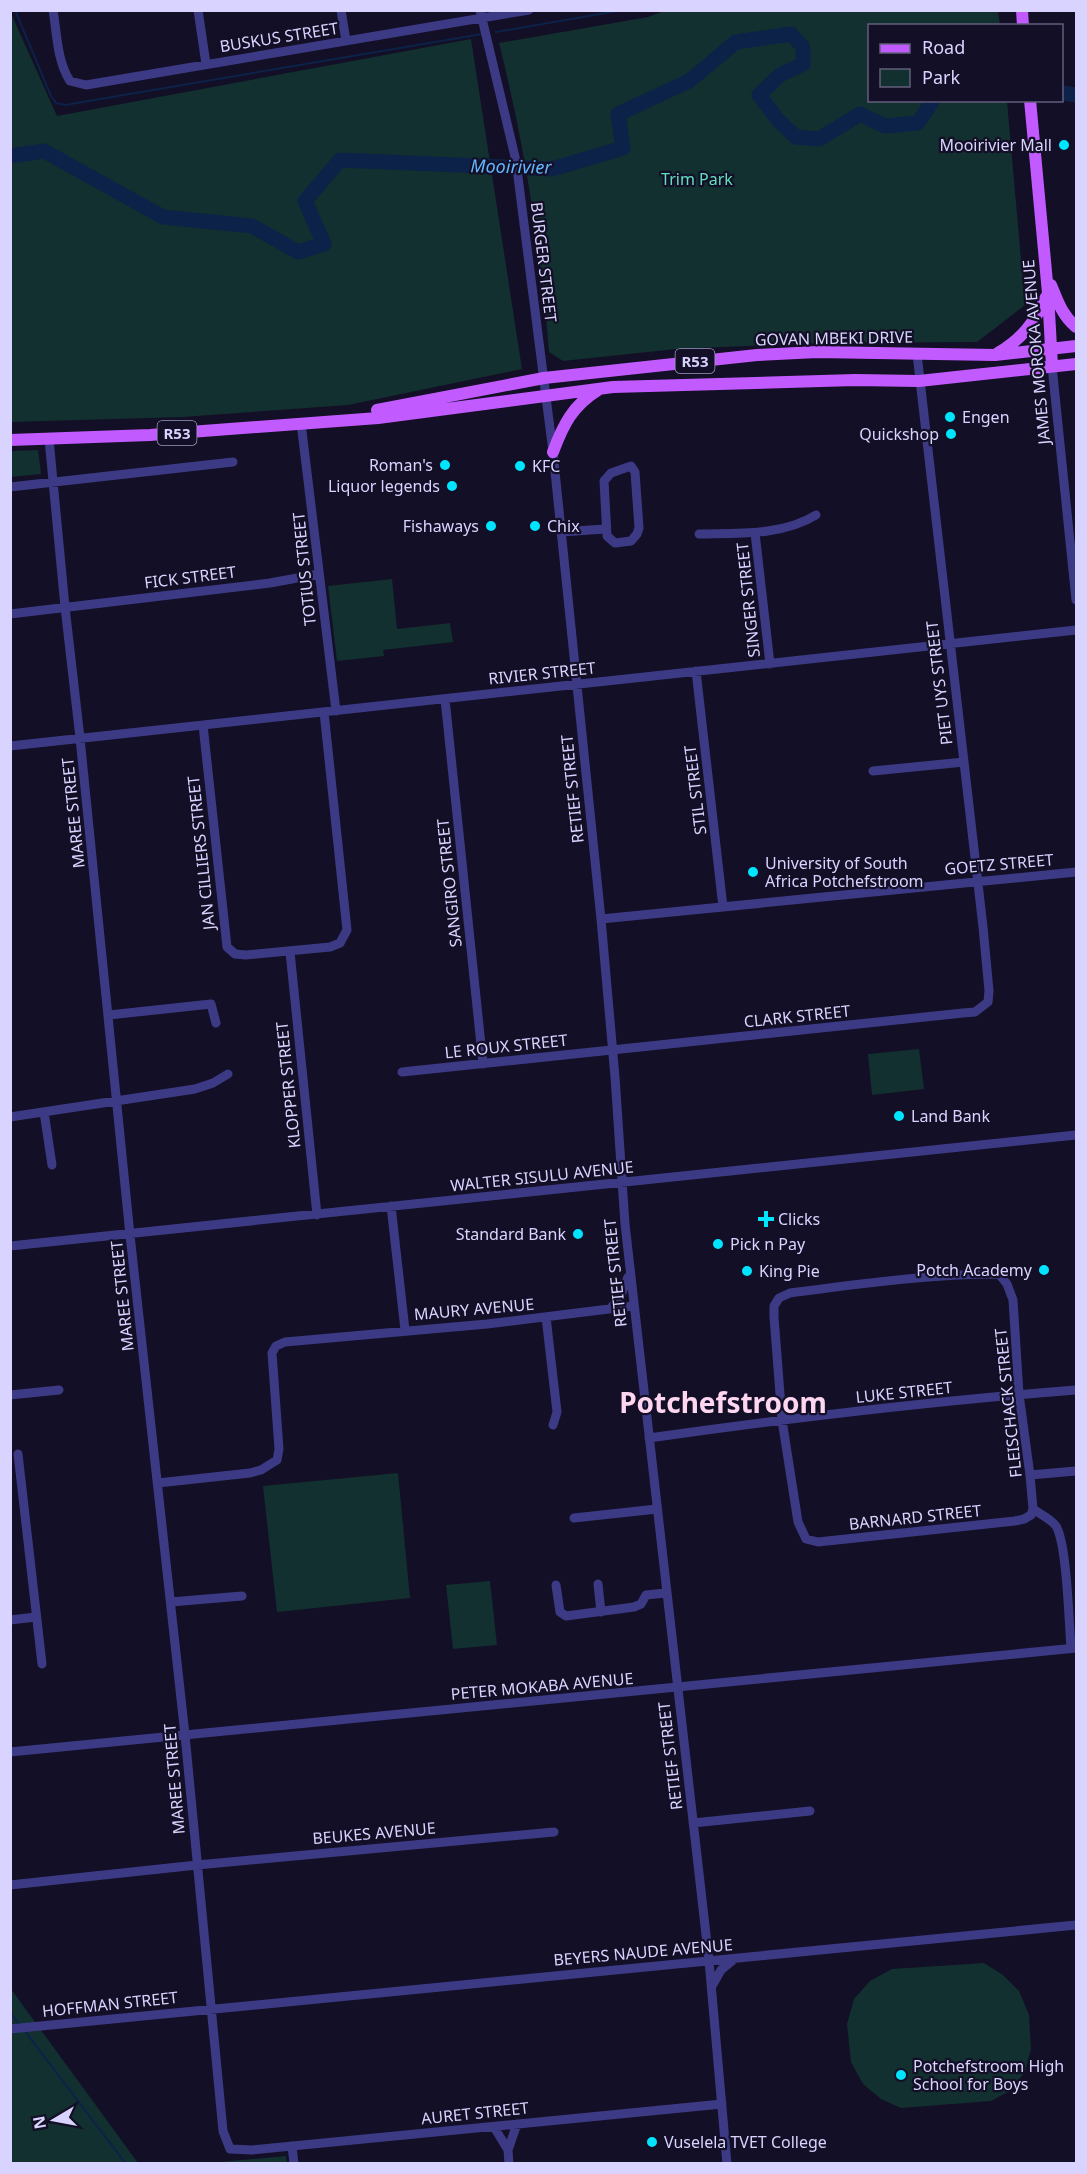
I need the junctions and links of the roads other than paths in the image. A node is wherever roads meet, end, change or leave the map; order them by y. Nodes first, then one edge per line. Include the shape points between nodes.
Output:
1 (53, 10) edge
2 (198, 10) edge
3 (341, 10) edge
4 (530, 10) edge
5 (481, 15) edge
6 (346, 41) junction
7 (206, 64) junction
8 (1030, 102) edge
9 (1046, 273) junction
10 (1048, 293) junction
11 (1077, 327) edge
12 (1077, 346) edge
13 (1050, 349) junction
14 (917, 354) junction
15 (995, 355) junction
16 (1077, 363) edge
17 (1052, 366) junction
18 (544, 378) junction
19 (919, 381) junction
20 (602, 388) junction
21 (546, 395) junction
22 (344, 419) junction
23 (302, 423) junction
24 (49, 439) junction
25 (10, 440) edge
26 (554, 452) junction
27 (233, 462) dead end
28 (53, 482) junction
29 (10, 487) edge
30 (816, 515) dead end
31 (605, 529) junction
32 (561, 532) junction
33 (755, 533) junction
34 (699, 534) dead end
35 (319, 574) junction
36 (1077, 600) edge
37 (64, 607) junction
38 (10, 614) edge
39 (1077, 630) edge
40 (950, 644) junction
41 (770, 664) junction
42 (696, 670) junction
43 (576, 685) junction
44 (445, 699) junction
45 (336, 711) junction
46 (324, 712) junction
47 (203, 725) junction
48 (80, 738) junction
49 (10, 746) edge
50 (963, 762) junction
51 (873, 771) dead end
52 (1077, 872) edge
53 (978, 880) junction
54 (723, 907) junction
55 (601, 919) junction
56 (290, 952) junction
57 (984, 1007) joint
58 (109, 1015) junction
59 (216, 1023) dead end
60 (613, 1051) junction
61 (483, 1064) junction
62 (402, 1072) dead end
63 (228, 1074) dead end
64 (118, 1101) junction
65 (44, 1112) junction
66 (10, 1117) edge
67 (1077, 1135) edge
68 (52, 1166) dead end
69 (622, 1184) junction
70 (391, 1206) junction
71 (317, 1215) junction
72 (130, 1234) junction
73 (10, 1246) edge
74 (630, 1274) junction
75 (633, 1306) junction
76 (610, 1309) junction
77 (546, 1317) junction
78 (405, 1330) junction
79 (59, 1390) dead end
80 (1077, 1390) edge
81 (1019, 1394) junction
82 (10, 1395) edge
83 (782, 1420) junction
84 (553, 1425) dead end
85 (650, 1438) junction
86 (18, 1454) dead end
87 (1077, 1471) edge
88 (1030, 1475) junction
89 (158, 1483) junction
90 (657, 1509) junction
91 (1033, 1509) junction
92 (574, 1518) dead end
93 (598, 1584) dead end
94 (556, 1585) dead end
95 (666, 1593) junction
96 (242, 1596) dead end
97 (171, 1602) junction
98 (601, 1612) junction
99 (36, 1617) junction
100 (10, 1620) edge
101 (1074, 1648) edge
102 (42, 1664) dead end
103 (678, 1688) junction
104 (185, 1735) junction
105 (10, 1752) edge
106 (810, 1811) dead end
107 (693, 1823) junction
108 (554, 1832) dead end
109 (197, 1865) junction
110 (10, 1885) edge
111 (1077, 1925) edge
112 (735, 1958) junction
113 (709, 1961) junction
114 (711, 1987) junction
115 (213, 2009) junction
116 (12, 2029) edge
117 (722, 2104) junction
118 (517, 2124) junction
119 (494, 2127) junction
120 (292, 2146) junction
121 (230, 2149) joint
122 (508, 2150) junction
123 (294, 2163) edge
124 (509, 2163) edge
125 (727, 2163) edge

1 - 7 street, BUSKUS STREET via 62,64 70,81 77,84 93,85
2 - 7 street
3 - 6 street
4 - 5 street, BUSKUS STREET
5 - 6 street, BUSKUS STREET
5 - 18 street, BURGER STREET via 516,161
6 - 7 street, BUSKUS STREET
8 - 9 main road, JAMES MOROKA AVENUE
9 - 10 main road, JAMES MOROKA AVENUE
9 - 11 main road via 1059,308
10 - 13 main road, JAMES MOROKA AVENUE
10 - 15 main road via 1028,330
12 - 13 main road, GOVAN MBEKI DRIVE / R53
13 - 15 main road, GOVAN MBEKI DRIVE / R53
13 - 17 main road, JAMES MOROKA AVENUE
14 - 15 main road, GOVAN MBEKI DRIVE / R53
14 - 18 main road, GOVAN MBEKI DRIVE / R53 via 757,355
14 - 19 street, PIET UYS STREET
16 - 17 main road, GOVAN MBEKI DRIVE / R53
17 - 19 main road, GOVAN MBEKI DRIVE / R53
17 - 36 street, JAMES MOROKA AVENUE
18 - 21 street, RETIEF STREET
18 - 22 main road, GOVAN MBEKI DRIVE / R53
19 - 20 main road, GOVAN MBEKI DRIVE / R53
19 - 40 street, PIET UYS STREET
20 - 21 main road, GOVAN MBEKI DRIVE / R53
20 - 26 main road via 573,410
21 - 22 main road, GOVAN MBEKI DRIVE / R53 via 378,418
21 - 26 street, RETIEF STREET
22 - 23 main road, GOVAN MBEKI DRIVE / R53
23 - 24 main road, GOVAN MBEKI DRIVE / R53
23 - 35 street, TOTIUS STREET
24 - 25 main road, GOVAN MBEKI DRIVE / R53
24 - 28 street, MAREE STREET
26 - 32 street, RETIEF STREET
27 - 28 street
28 - 29 street
28 - 37 street, MAREE STREET
30 - 33 street, SINGER STREET via 795,525
31 - 31 street via 604,481 611,473 631,466 635,472 637,534 631,541 615,543
31 - 32 street
32 - 43 street, RETIEF STREET
33 - 34 street, SINGER STREET
33 - 41 street, SINGER STREET
35 - 37 street, FICK STREET
35 - 45 street, TOTIUS STREET
37 - 38 street, FICK STREET
37 - 48 street, MAREE STREET
39 - 40 street, RIVIER STREET
40 - 41 street, RIVIER STREET
40 - 50 street, PIET UYS STREET
41 - 42 street, RIVIER STREET
42 - 43 street, RIVIER STREET
42 - 54 street, STIL STREET
43 - 44 street, RIVIER STREET
43 - 55 street, RETIEF STREET
44 - 45 street, RIVIER STREET
44 - 61 street, SANGIRO STREET
45 - 46 street, RIVIER STREET
46 - 47 street, RIVIER STREET
46 - 56 street via 346,930 340,943 330,948
47 - 48 street, RIVIER STREET
47 - 56 street, JAN CILLIERS STREET via 226,947 240,955
48 - 49 street, RIVIER STREET
48 - 58 street, MAREE STREET
50 - 51 street
50 - 53 street, PIET UYS STREET
52 - 53 street, GOETZ STREET
53 - 54 street, GOETZ STREET
53 - 57 street, PIET UYS STREET via 989,991
54 - 55 street, GOETZ STREET
55 - 60 street, RETIEF STREET
56 - 71 street, KLOPPER STREET
57 - 60 street, CLARK STREET via 963,1014
58 - 59 street via 211,1004
58 - 64 street, MAREE STREET
60 - 61 street, LE ROUX STREET
60 - 69 street, RETIEF STREET
61 - 62 street, LE ROUX STREET
63 - 64 street via 195,1089
64 - 65 street
64 - 72 street, MAREE STREET
65 - 66 street
65 - 68 street
67 - 69 street, WALTER SISULU AVENUE
69 - 70 street, WALTER SISULU AVENUE
69 - 74 street, RETIEF STREET
70 - 71 street, WALTER SISULU AVENUE
70 - 78 street, MAURY AVENUE
71 - 72 street, WALTER SISULU AVENUE
72 - 73 street, WALTER SISULU AVENUE
72 - 89 street, MAREE STREET
74 - 75 street, RETIEF STREET
74 - 76 street
75 - 76 street, MAURY AVENUE
75 - 85 street, RETIEF STREET
76 - 77 street, MAURY AVENUE
77 - 78 street, MAURY AVENUE
77 - 84 street via 557,1412
78 - 89 street via 276,1346 272,1360 277,1460 250,1473
79 - 82 street
80 - 81 street, LUKE STREET
81 - 83 street, LUKE STREET
81 - 83 street, FLEISCHACK STREET via 1013,1300 999,1274 790,1293 778,1298 774,1306
81 - 88 street, FLEISCHACK STREET
83 - 85 street, LUKE STREET
83 - 91 street, BARNARD STREET via 801,1531 806,1539 818,1542 1015,1521 1029,1517
85 - 90 street, RETIEF STREET
86 - 99 street
87 - 88 street
88 - 91 street, FLEISCHACK STREET
89 - 97 street, MAREE STREET
90 - 92 street
90 - 95 street, RETIEF STREET
91 - 101 street via 1051,1521 1059,1534
93 - 98 street
94 - 98 street via 562,1615
95 - 98 street via 646,1595 638,1606
95 - 103 street, RETIEF STREET
96 - 97 street
97 - 104 street, MAREE STREET
99 - 100 street
99 - 102 street
101 - 103 street, PETER MOKABA AVENUE
103 - 104 street, PETER MOKABA AVENUE
103 - 107 street, RETIEF STREET
104 - 105 street, PETER MOKABA AVENUE
104 - 109 street, MAREE STREET
106 - 107 street
107 - 113 street, RETIEF STREET
108 - 109 street, BEUKES AVENUE
109 - 110 street, BEUKES AVENUE
109 - 115 street, MAREE STREET
111 - 112 street, BEYERS NAUDE AVENUE
112 - 113 street, BEYERS NAUDE AVENUE
112 - 114 street
113 - 114 street, RETIEF STREET
113 - 115 street, BEYERS NAUDE AVENUE
114 - 117 street, RETIEF STREET
115 - 116 street, HOFFMAN STREET
115 - 121 street, MAREE STREET via 223,2131
117 - 118 street, AURET STREET
117 - 125 street, RETIEF STREET
118 - 119 street, AURET STREET
118 - 122 street
119 - 120 street, AURET STREET
119 - 122 street
120 - 121 street, AURET STREET
120 - 123 street
122 - 124 street

